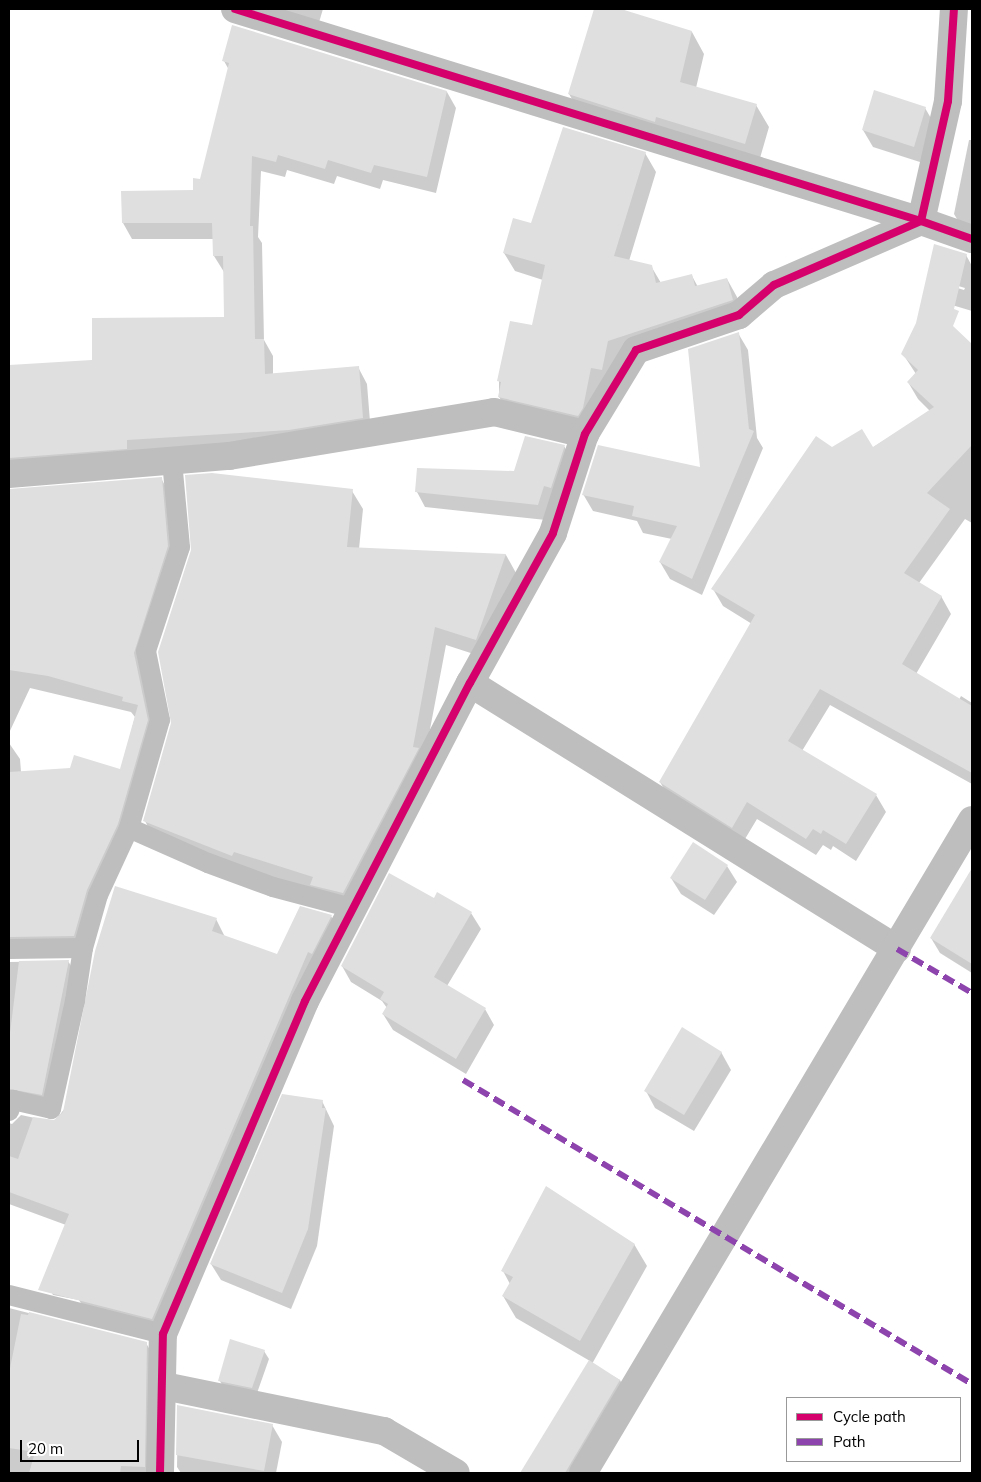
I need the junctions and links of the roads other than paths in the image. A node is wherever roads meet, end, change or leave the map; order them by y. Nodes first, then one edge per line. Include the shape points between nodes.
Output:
1 (235, 9) edge
2 (954, 9) edge
3 (921, 221) junction
4 (972, 240) edge
5 (585, 434) junction
6 (172, 461) junction
7 (9, 474) edge
8 (470, 683) junction
9 (972, 820) edge
10 (129, 828) junction
11 (352, 908) junction
12 (83, 948) junction
13 (897, 948) junction
14 (9, 949) edge
15 (9, 1111) edge
16 (9, 1295) edge
17 (163, 1334) junction
18 (164, 1386) junction
19 (160, 1473) edge
20 (456, 1473) edge
21 (582, 1473) edge

1 - 3 street
2 - 3 street via 948,101
3 - 4 street
3 - 5 street via 774,285 739,315 636,350
5 - 6 street via 494,412 247,454
5 - 8 street via 553,533
6 - 7 street
6 - 10 lane via 180,547 146,651 160,720
8 - 11 street
8 - 13 street
9 - 13 street
10 - 11 lane via 264,884
10 - 12 lane via 98,895
11 - 17 street via 305,1001
12 - 14 lane
12 - 15 lane via 51,1109 13,1100
13 - 21 street
16 - 17 lane
17 - 18 street
18 - 19 street
18 - 20 street via 384,1432

